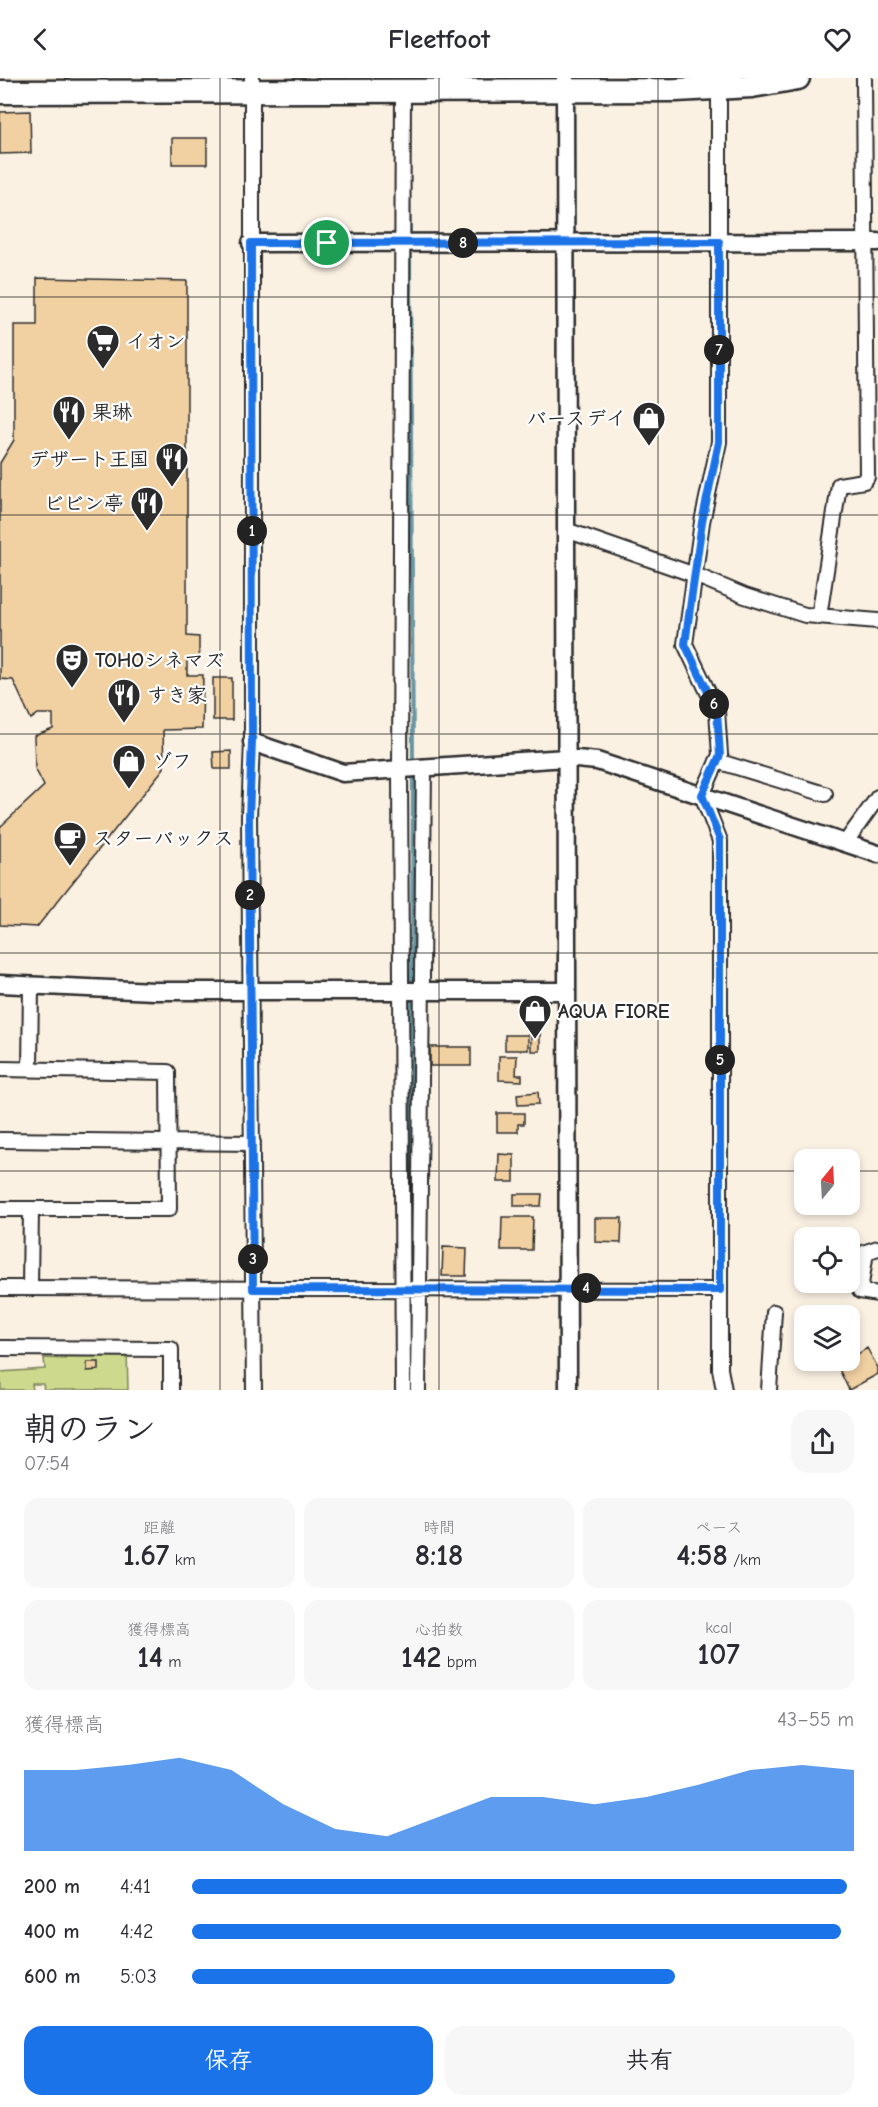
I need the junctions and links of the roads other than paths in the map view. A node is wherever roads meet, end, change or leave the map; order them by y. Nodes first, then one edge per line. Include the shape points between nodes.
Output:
1 (798, 78) edge
2 (864, 78) edge
3 (719, 83) edge
4 (104, 85) edge
5 (252, 85) edge
6 (565, 85) edge
7 (403, 91) junction
8 (0, 92) edge
9 (719, 242) junction
10 (872, 242) edge
11 (251, 243) junction
12 (403, 243) junction
13 (566, 243) junction
14 (566, 530) junction
15 (695, 575) junction
16 (819, 617) junction
17 (878, 621) edge
18 (252, 742) junction
19 (566, 758) junction
20 (717, 761) junction
21 (424, 769) junction
22 (400, 771) junction
23 (825, 794) dead end
24 (702, 795) junction
25 (878, 796) edge
26 (845, 843) junction
27 (878, 854) edge
28 (0, 984) edge
29 (31, 986) junction
30 (566, 991) junction
31 (251, 992) junction
32 (402, 992) junction
33 (421, 992) junction
34 (0, 1069) edge
35 (30, 1069) junction
36 (0, 1140) edge
37 (169, 1142) junction
38 (252, 1143) junction
39 (0, 1209) edge
40 (31, 1209) junction
41 (878, 1248) edge
42 (0, 1288) edge
43 (30, 1288) junction
44 (419, 1288) junction
45 (567, 1288) junction
46 (253, 1289) junction
47 (403, 1289) junction
48 (720, 1290) junction
49 (878, 1294) edge
50 (774, 1312) dead end
51 (0, 1348) edge
52 (171, 1390) edge
53 (254, 1390) edge
54 (403, 1390) edge
55 (418, 1390) edge
56 (568, 1390) edge
57 (724, 1390) edge
58 (769, 1390) edge

1 - 3 main road
2 - 10 street
3 - 6 main road
3 - 9 street
4 - 5 main road
4 - 8 main road
5 - 7 main road
5 - 11 street
6 - 7 main road
6 - 13 street
7 - 12 street
9 - 10 street
9 - 13 street
9 - 15 street via 719,442
10 - 16 street via 867,477 864,482 839,485
11 - 12 street
11 - 18 street
12 - 13 street
12 - 22 street
13 - 14 street
14 - 15 street
14 - 19 street
15 - 16 street via 745,596
15 - 20 street via 685,644 717,711
16 - 17 street
18 - 22 street via 343,773
18 - 31 street
19 - 21 street
19 - 24 street via 618,766
19 - 30 street
20 - 23 street
20 - 24 street
21 - 22 street
21 - 33 street
22 - 32 street
24 - 26 street
24 - 48 street via 720,840
25 - 26 street
26 - 27 street
28 - 29 street
29 - 31 street
29 - 35 street
30 - 33 street
30 - 45 street
31 - 32 street
31 - 38 street
32 - 33 street
32 - 47 street
33 - 44 street
34 - 35 street
35 - 37 street via 168,1072
36 - 37 street
37 - 38 street
37 - 40 street via 169,1209
38 - 46 street
39 - 40 street
40 - 43 street
41 - 49 street via 866,1252 860,1291
42 - 43 street
43 - 46 street
44 - 45 street
44 - 47 street
44 - 55 street
45 - 48 street
45 - 56 street
46 - 47 street
46 - 53 street
47 - 54 street
48 - 57 street via 720,1369
50 - 58 street
51 - 52 street via 171,1349

